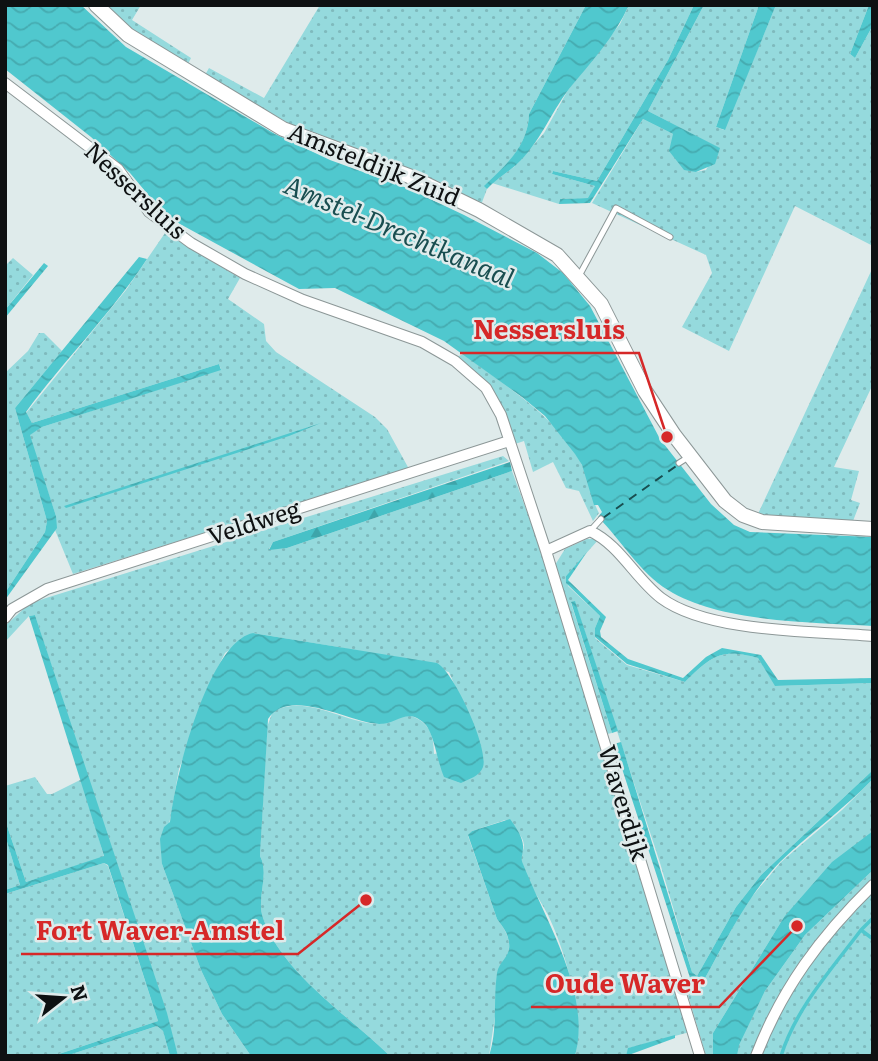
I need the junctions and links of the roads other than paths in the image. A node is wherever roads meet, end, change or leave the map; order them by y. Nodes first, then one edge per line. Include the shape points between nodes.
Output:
1 (96, 5) edge
2 (5, 83) edge
3 (670, 237) dead end
4 (579, 276) junction
5 (509, 440) junction
6 (601, 519) dead end
7 (873, 529) edge
8 (590, 531) junction
9 (546, 551) junction
10 (5, 618) edge
11 (873, 636) edge
12 (873, 885) edge
13 (700, 1056) edge
14 (756, 1056) edge

1 - 4 street, Amsteldijk Zuid via 128,35 284,129 409,176 479,210 556,255
2 - 5 street, Nessersluis via 118,169 149,212 191,243 303,300 422,342 455,361 486,388
3 - 4 lane via 616,208
4 - 7 street, Amsteldijk Zuid via 601,304 685,459 725,500 751,520
5 - 9 street, Nessersluis
5 - 10 street, Veldweg via 47,589
6 - 8 lane
8 - 9 street
8 - 11 street via 606,541 661,597 680,608 717,621
9 - 13 street, Waverdijk
12 - 14 street via 796,973 772,1013

